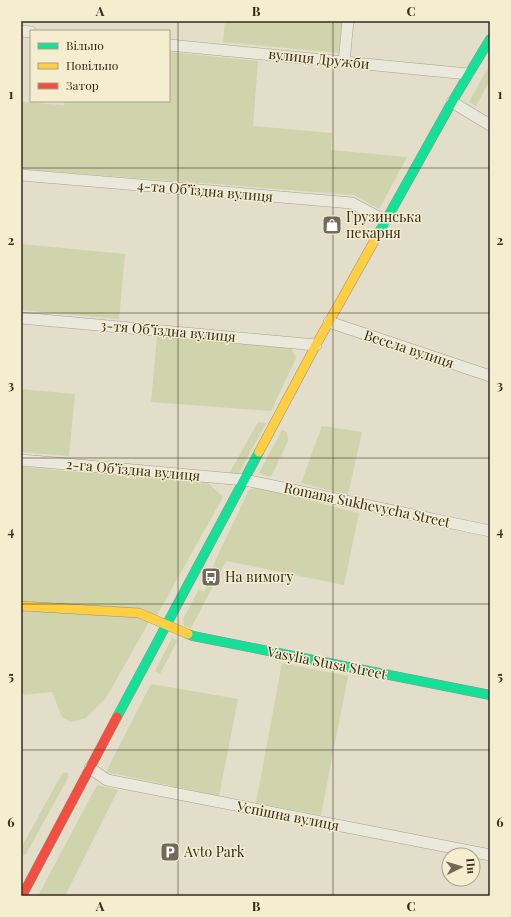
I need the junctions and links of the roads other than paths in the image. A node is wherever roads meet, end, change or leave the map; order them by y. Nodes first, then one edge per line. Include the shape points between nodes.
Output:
1 (348, 21) edge
2 (490, 39) edge
3 (170, 45) edge
4 (344, 62) junction
5 (468, 74) junction
6 (452, 102) junction
7 (490, 125) edge
8 (21, 175) edge
9 (386, 221) junction
10 (21, 318) edge
11 (328, 322) junction
12 (316, 344) junction
13 (490, 376) edge
14 (21, 460) edge
15 (245, 480) junction
16 (490, 531) edge
17 (21, 606) edge
18 (166, 625) junction
19 (490, 695) edge
20 (90, 768) junction
21 (490, 855) edge
22 (22, 896) edge

1 - 4 street
2 - 5 main road
3 - 4 street, вулиця Дружби
4 - 5 street, вулиця Дружби
5 - 6 main road
6 - 7 street
6 - 9 main road
8 - 9 street, 4-та Обʼїздна вулиця via 352,203
9 - 11 main road
10 - 12 street, 3-тя Обʼїздна вулиця
11 - 12 main road
11 - 13 street, Весела вулиця
12 - 15 main road
14 - 15 street, 2-га Обʼїздна вулиця
15 - 16 street, Romana Sukhevycha Street
15 - 18 main road
17 - 18 main road, Vasylia Stusa Street via 139,614
18 - 19 main road, Vasylia Stusa Street via 193,636
18 - 20 main road
20 - 21 street, Успішна вулиця via 107,780
20 - 22 main road

